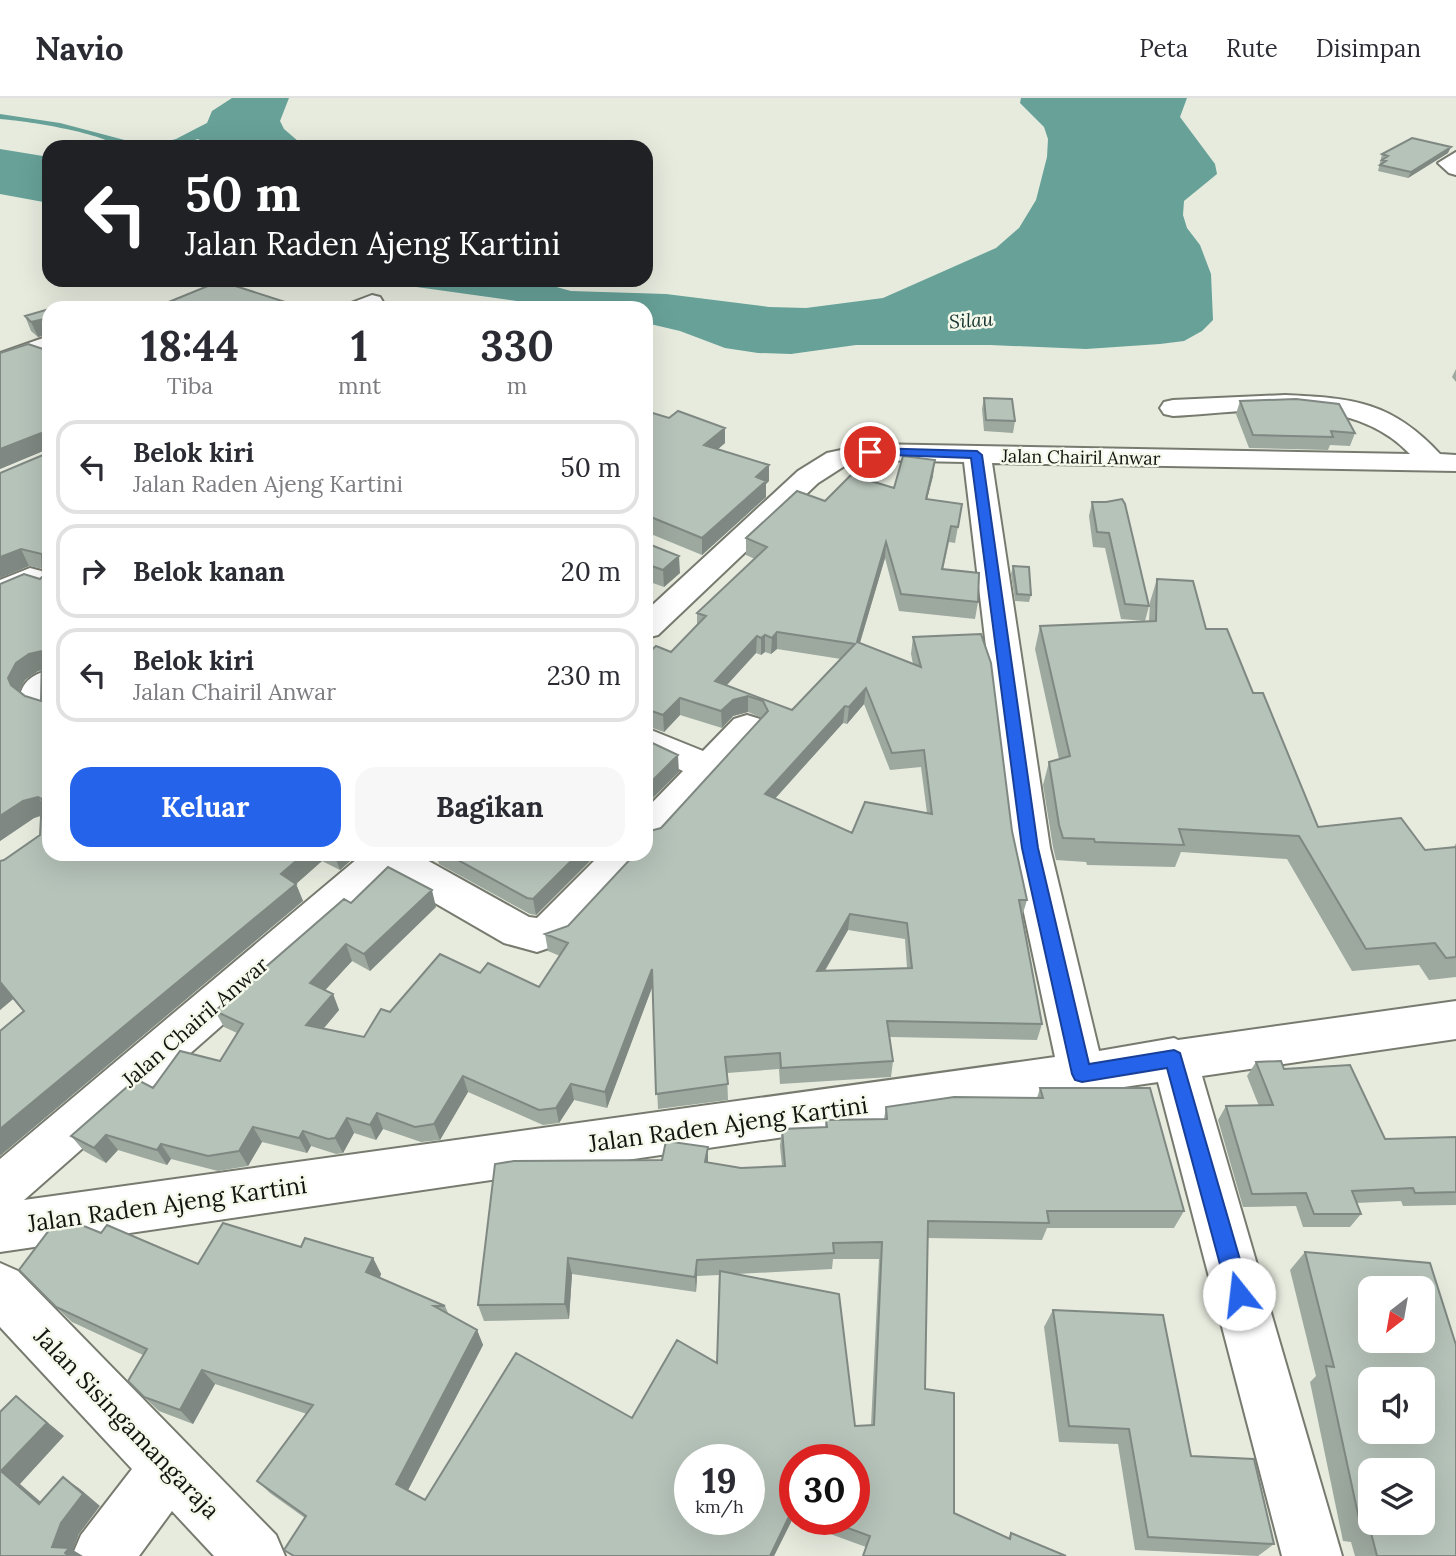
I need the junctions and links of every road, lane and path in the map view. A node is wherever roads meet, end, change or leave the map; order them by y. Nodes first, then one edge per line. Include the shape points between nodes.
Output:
1 (1456, 158) edge
2 (1456, 169) edge
3 (42, 347) edge
4 (0, 362) edge
5 (1172, 408) dead end
6 (977, 455) junction
7 (1445, 463) edge
8 (42, 581) edge
9 (0, 593) edge
10 (653, 619) edge
11 (747, 727) dead end
12 (653, 743) edge
13 (708, 768) junction
14 (653, 826) edge
15 (380, 861) edge
16 (397, 861) edge
17 (618, 861) edge
18 (1456, 1020) edge
19 (1174, 1058) junction
20 (1082, 1074) junction
21 (0, 1190) edge
22 (0, 1227) edge
23 (0, 1289) edge
24 (169, 1468) junction
25 (102, 1556) edge
26 (256, 1556) edge
27 (1312, 1556) edge

1 - 2 street via 1447,163
3 - 4 street
5 - 7 street via 1311,404 1361,411 1392,424
6 - 7 street, Jalan Chairil Anwar
6 - 10 street, Jalan Chairil Anwar via 870,452 837,460 808,477 696,566
6 - 20 street via 1030,848
8 - 9 street via 30,577
11 - 13 street
12 - 13 street
13 - 14 street
15 - 21 street, Jalan Chairil Anwar
16 - 17 street via 519,931 537,935 554,929
18 - 19 street, Jalan Raden Ajeng Kartini
19 - 20 street, Jalan Raden Ajeng Kartini
19 - 27 street
20 - 22 street, Jalan Raden Ajeng Kartini
23 - 24 street, Jalan Sisingamangaraja
24 - 25 street
24 - 26 street, Jalan Sisingamangaraja

